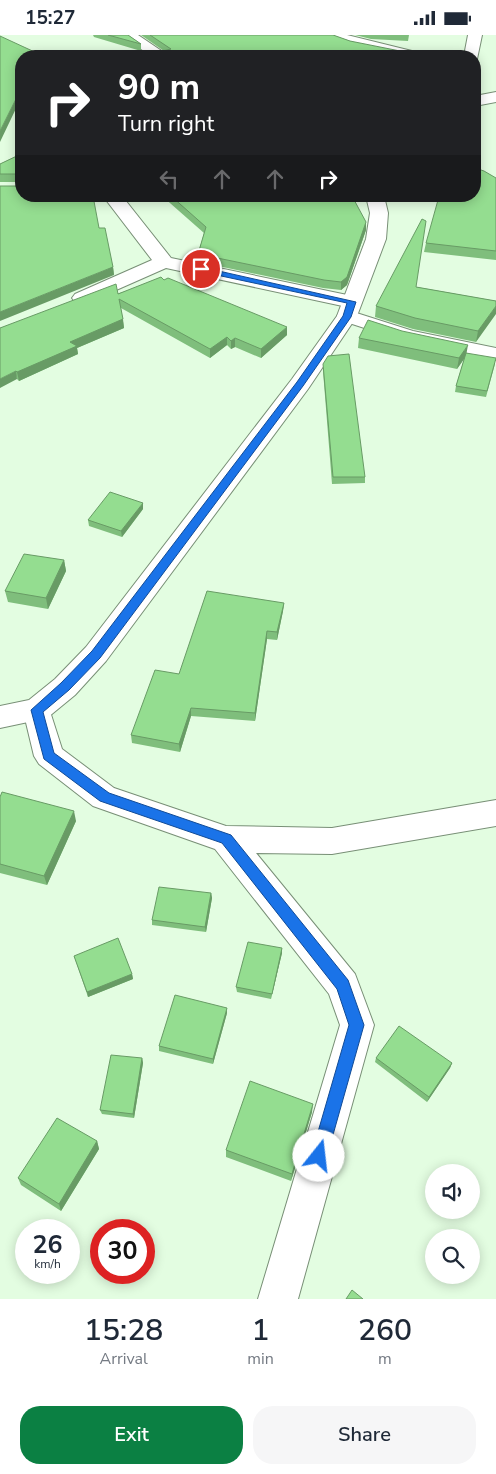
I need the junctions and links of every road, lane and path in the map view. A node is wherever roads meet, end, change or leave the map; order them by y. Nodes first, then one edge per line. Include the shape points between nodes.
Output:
1 (128, 35) edge
2 (332, 35) edge
3 (475, 35) edge
4 (152, 50) edge
5 (386, 50) edge
6 (473, 50) edge
7 (496, 97) edge
8 (481, 100) edge
9 (117, 202) edge
10 (376, 202) edge
11 (164, 262) junction
12 (68, 304) edge
13 (350, 309) junction
14 (496, 354) edge
15 (36, 710) junction
16 (0, 717) edge
17 (496, 813) edge
18 (226, 839) junction
19 (278, 1299) edge

1 - 4 street
2 - 5 street
3 - 6 street
7 - 8 street
9 - 11 street
10 - 13 street via 379,213 376,239
11 - 12 street
11 - 13 street
13 - 14 street via 408,336
13 - 15 street via 300,384 96,655 65,687
15 - 16 street
15 - 18 street via 49,756 104,797
17 - 18 street via 332,841
18 - 19 street via 343,985 356,1025

